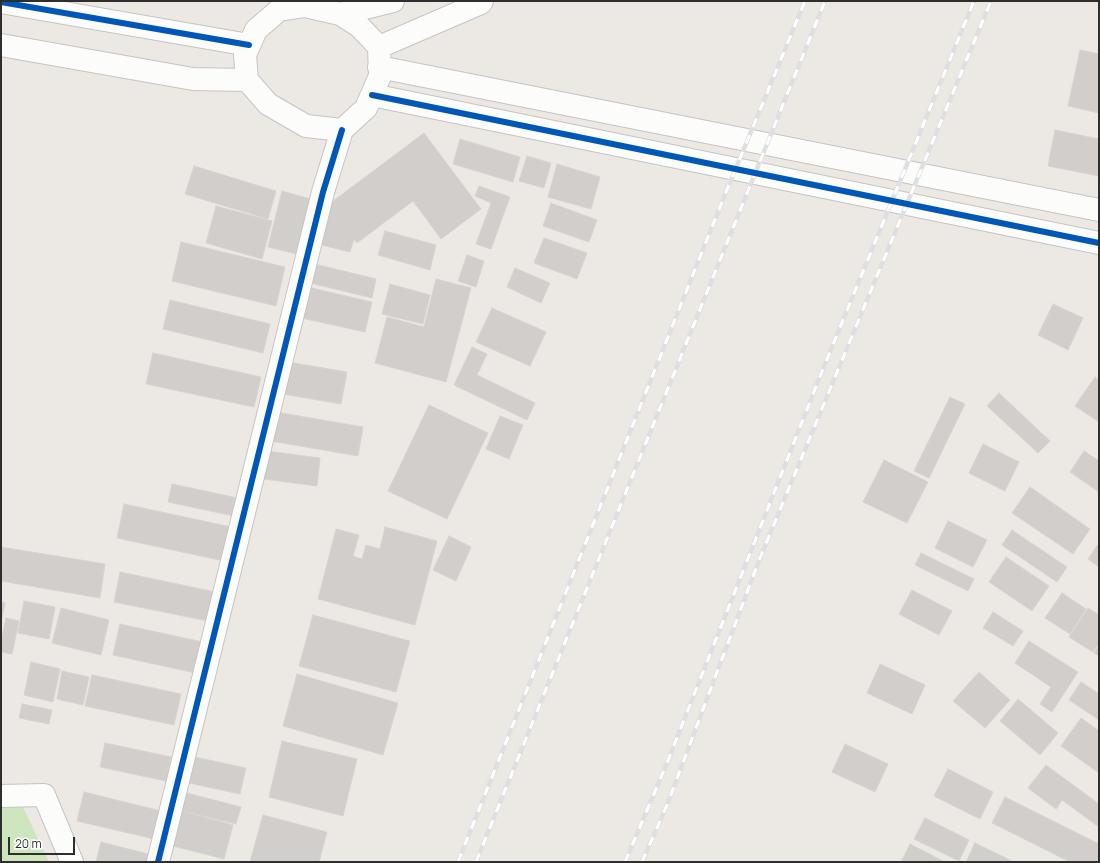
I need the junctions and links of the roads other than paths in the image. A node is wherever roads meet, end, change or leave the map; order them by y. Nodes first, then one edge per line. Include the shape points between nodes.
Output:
1 (393, 1) edge
2 (482, 1) edge
3 (1, 2) edge
4 (340, 14) junction
5 (1, 45) edge
6 (249, 45) junction
7 (379, 57) junction
8 (247, 80) junction
9 (372, 95) junction
10 (342, 130) junction
11 (1099, 210) edge
12 (1099, 243) edge
13 (1, 796) edge
14 (72, 862) edge
15 (158, 862) edge

1 - 4 street
2 - 7 street
3 - 6 street
4 - 6 street via 305,6 279,10 256,30
4 - 7 street via 359,26
5 - 8 street via 193,79
6 - 8 street via 245,55
7 - 9 street via 380,76
7 - 11 street
8 - 10 street via 268,104 306,126
9 - 10 street via 366,108
9 - 12 street
10 - 15 street via 323,192
13 - 14 street via 44,795

